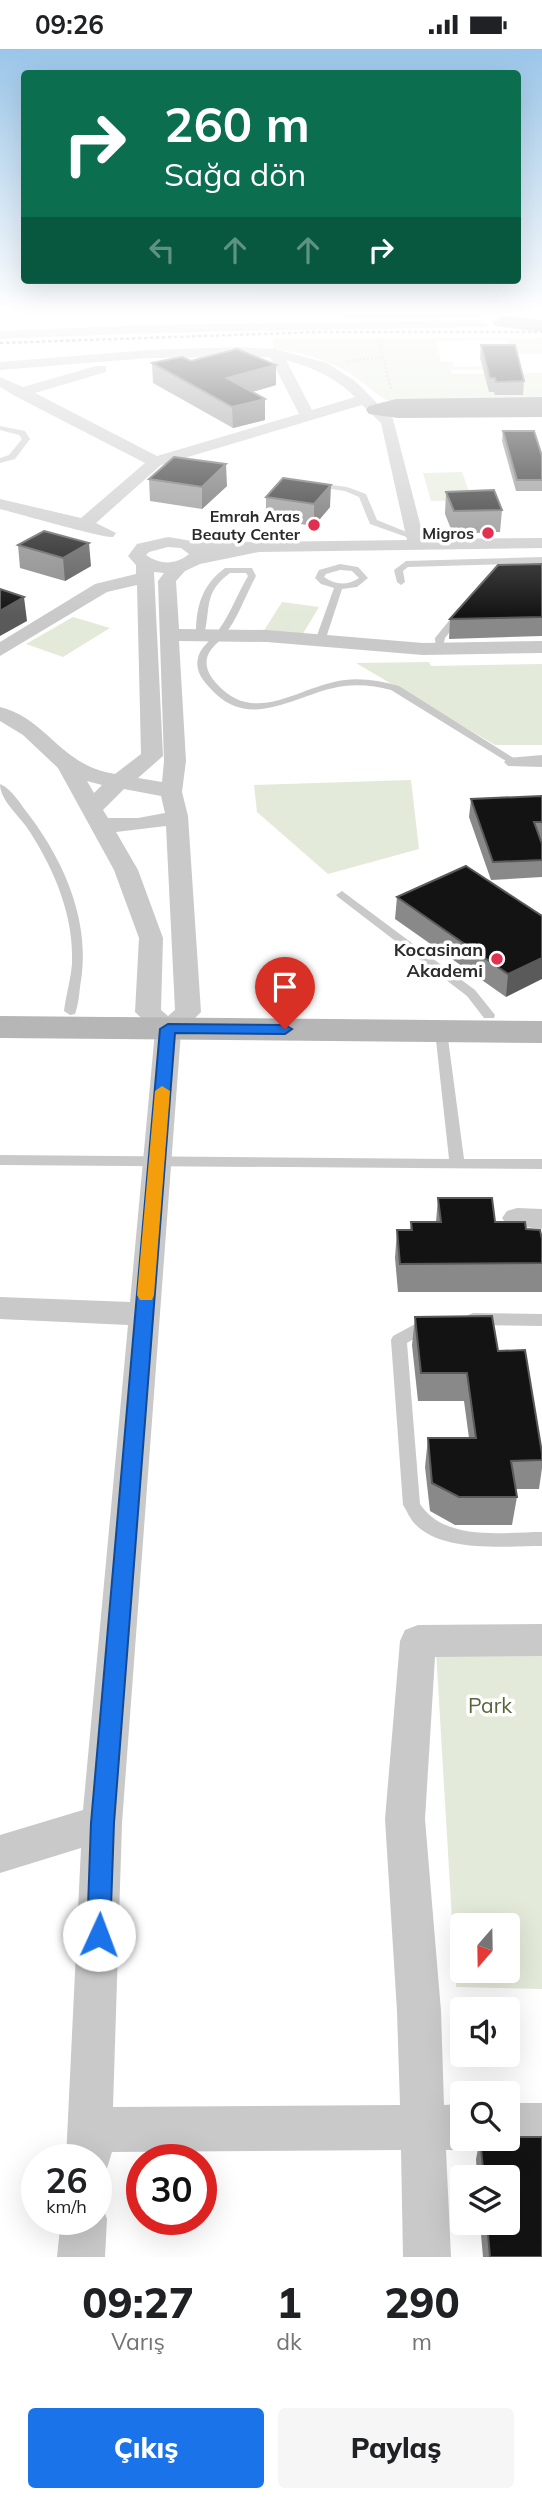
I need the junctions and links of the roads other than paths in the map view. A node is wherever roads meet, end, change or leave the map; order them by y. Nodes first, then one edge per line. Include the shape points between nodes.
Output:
1 (53, 410) edge
2 (305, 410) edge
3 (340, 410) edge
4 (382, 410) edge
5 (394, 410) edge
6 (542, 411) edge
7 (308, 416) junction
8 (0, 428) edge
9 (0, 460) edge
10 (155, 462) junction
11 (327, 486) edge
12 (0, 504) edge
13 (84, 524) junction
14 (416, 541) junction
15 (163, 543) junction
16 (542, 543) edge
17 (447, 544) junction
18 (130, 552) junction
19 (188, 557) junction
20 (542, 561) edge
21 (455, 563) junction
22 (401, 582) dead end
23 (339, 586) dead end
24 (460, 613) edge
25 (170, 635) junction
26 (211, 635) junction
27 (320, 641) junction
28 (542, 647) edge
29 (439, 649) junction
30 (0, 650) edge
31 (0, 713) edge
32 (542, 761) edge
33 (515, 762) joint
34 (67, 765) junction
35 (119, 783) junction
36 (0, 787) edge
37 (171, 792) junction
38 (177, 816) junction
39 (95, 817) junction
40 (342, 895) dead end
41 (0, 1010) edge
42 (70, 1011) junction
43 (489, 1015) junction
44 (542, 1016) edge
45 (168, 1018) junction
46 (0, 1027) edge
47 (441, 1031) junction
48 (542, 1032) edge
49 (0, 1160) edge
50 (156, 1162) junction
51 (457, 1163) junction
52 (542, 1164) edge
53 (0, 1308) edge
54 (144, 1314) junction
55 (542, 1321) edge
56 (542, 1539) edge
57 (542, 1640) edge
58 (102, 1823) junction
59 (0, 1854) edge
60 (520, 2126) edge
61 (542, 2126) edge
62 (442, 2127) edge
63 (91, 2144) edge
64 (110, 2144) edge
65 (83, 2235) edge
66 (81, 2257) edge
67 (428, 2257) edge

1 - 10 street
2 - 7 street
3 - 7 street
4 - 14 street via 392,432
5 - 6 highway
7 - 10 street
8 - 9 lane via 22,433 26,439 12,457
10 - 13 street
11 - 14 lane via 356,492 365,500 373,522
12 - 13 street
13 - 18 street
14 - 17 street
14 - 19 street via 259,547
15 - 18 street
15 - 18 street
15 - 19 street
16 - 17 street
17 - 21 lane
18 - 19 street via 162,567
18 - 30 street via 101,588
18 - 35 street via 152,757
19 - 25 street via 167,581
20 - 21 lane
21 - 22 lane via 403,565 398,570
23 - 27 lane
24 - 29 lane via 440,638
25 - 26 street
25 - 37 street via 175,761
26 - 26 lane via 252,576 249,570 228,570 209,585 200,611
26 - 27 street
26 - 33 lane via 202,667 226,700 274,705 337,684 386,685
27 - 29 street
28 - 29 street
31 - 34 street via 24,726
32 - 33 street
34 - 35 street
34 - 39 street
35 - 37 street via 153,785
35 - 39 street via 102,793
36 - 42 lane via 24,814 67,893 75,919 78,963
37 - 38 street
38 - 39 street via 128,827
38 - 45 street
39 - 45 street via 126,870 150,938
40 - 43 lane via 471,993
41 - 42 street
42 - 45 street
43 - 44 street
43 - 45 street
45 - 46 street
45 - 47 street
45 - 50 street
47 - 48 street
47 - 51 lane
49 - 50 lane
50 - 51 lane
50 - 54 street
51 - 52 lane
53 - 54 street
54 - 58 street
55 - 56 lane via 438,1318 399,1340 415,1513 428,1528 452,1537
57 - 62 street via 418,1641 405,1819 419,2011
58 - 59 street
58 - 63 street
60 - 61 street
62 - 64 street
62 - 67 street
65 - 66 street

